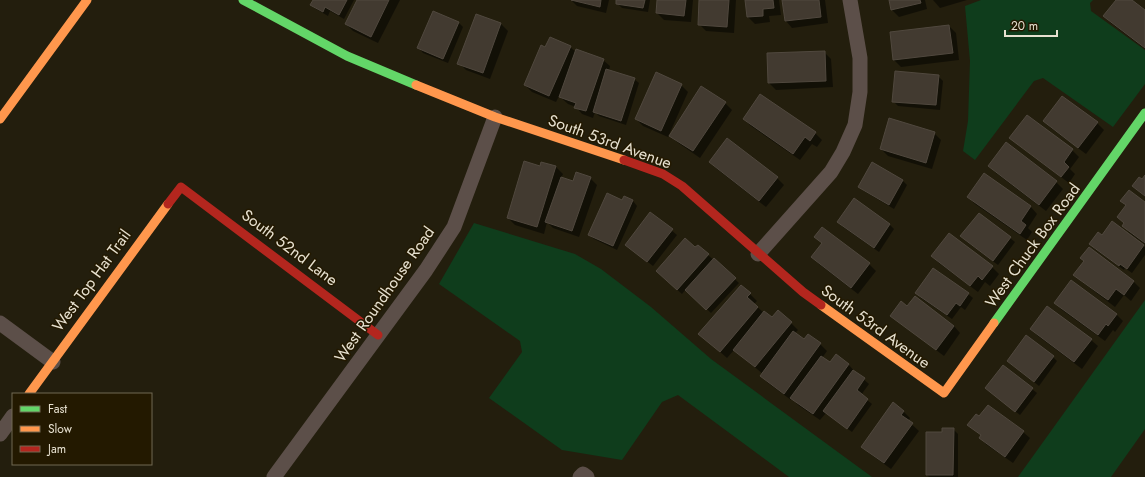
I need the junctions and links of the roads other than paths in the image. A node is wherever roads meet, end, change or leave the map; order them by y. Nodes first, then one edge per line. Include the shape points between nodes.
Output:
1 (87, 0) edge
2 (244, 0) edge
3 (850, 0) edge
4 (1145, 113) edge
5 (495, 117) junction
6 (0, 119) edge
7 (181, 187) joint
8 (758, 254) junction
9 (0, 323) edge
10 (378, 335) junction
11 (53, 362) junction
12 (30, 393) edge
13 (944, 394) joint
14 (12, 417) edge
15 (0, 434) edge
16 (274, 477) edge

1 - 6 street
2 - 5 street, South 53rd Avenue via 347,56
3 - 8 street via 860,58 860,92 855,125 831,172
4 - 13 street, West Chuck Box Road
5 - 8 street, South 53rd Avenue via 663,174 687,190
5 - 10 street, West Roundhouse Road via 454,226 426,270
7 - 10 street, South 52nd Lane
7 - 11 street, West Top Hat Trail
8 - 13 street, South 53rd Avenue via 803,292
9 - 11 street
10 - 16 street, West Roundhouse Road
11 - 12 street, West Top Hat Trail
14 - 15 street

